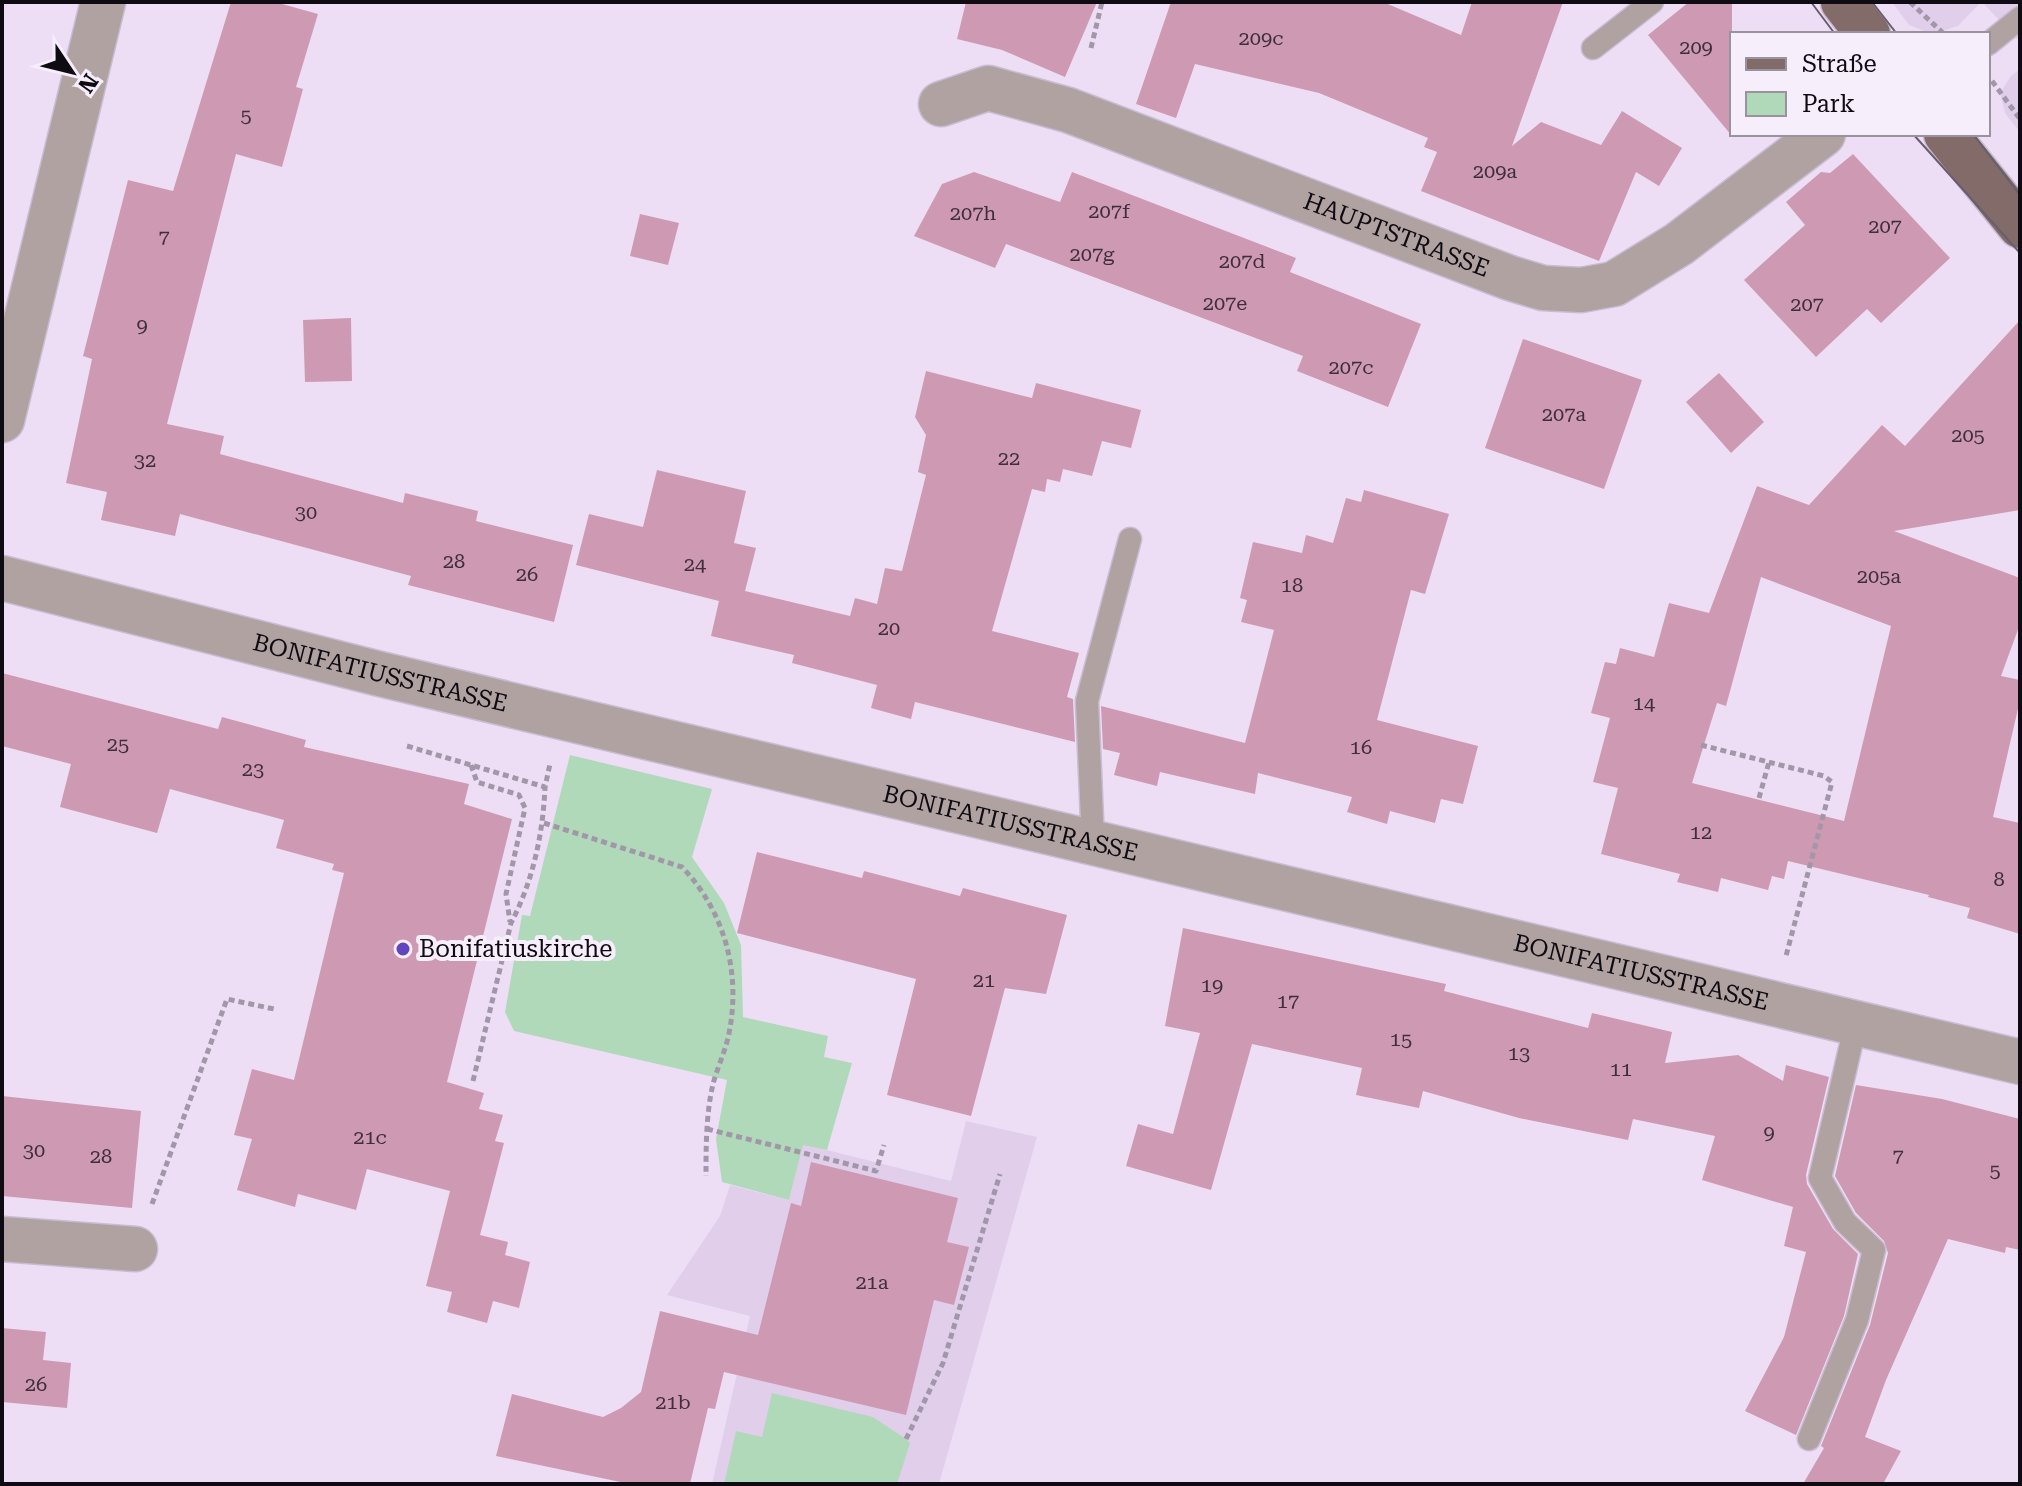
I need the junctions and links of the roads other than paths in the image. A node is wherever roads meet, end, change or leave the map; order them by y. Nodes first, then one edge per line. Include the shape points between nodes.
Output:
1 (103, 2) edge
2 (1652, 2) edge
3 (1843, 2) edge
4 (2020, 18) edge
5 (1866, 32) edge
6 (1990, 42) edge
7 (1593, 48) dead end
8 (941, 104) dead end
9 (1820, 136) edge
10 (1948, 136) edge
11 (2020, 226) edge
12 (2, 420) edge
13 (1130, 539) dead end
14 (2, 578) edge
15 (1093, 843) junction
16 (1856, 1023) junction
17 (2020, 1062) edge
18 (2, 1239) edge
19 (135, 1249) road end
20 (1809, 1439) dead end

1 - 12 street
2 - 7 lane
3 - 5 main road
4 - 6 lane
8 - 9 street, HAUPTSTRASSE via 988,88 1068,110 1510,278 1543,288 1581,290 1614,284 1648,267
10 - 11 main road
13 - 15 lane via 1087,701
14 - 15 street, BONIFATIUSSTRASSE via 380,674
15 - 16 street, BONIFATIUSSTRASSE
16 - 17 street, BONIFATIUSSTRASSE
16 - 20 lane via 1820,1178 1845,1222 1874,1250 1857,1320
18 - 19 street

